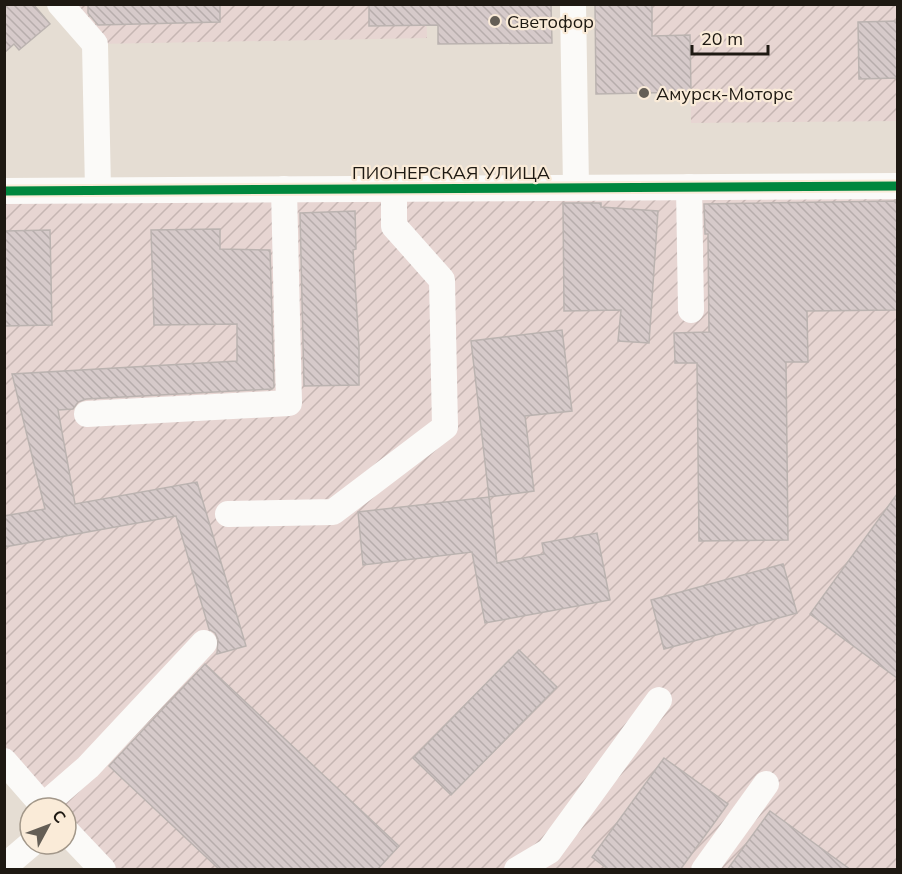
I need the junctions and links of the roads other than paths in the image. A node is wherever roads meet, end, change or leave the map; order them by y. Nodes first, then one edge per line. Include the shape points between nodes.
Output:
1 (60, 4) edge
2 (573, 4) edge
3 (897, 186) edge
4 (576, 187) junction
5 (689, 187) junction
6 (394, 188) junction
7 (284, 189) junction
8 (98, 190) junction
9 (4, 191) edge
10 (691, 310) dead end
11 (87, 414) dead end
12 (228, 514) dead end
13 (204, 643) dead end
14 (659, 700) dead end
15 (4, 762) edge
16 (766, 784) dead end
17 (34, 796) edge
18 (56, 796) edge
19 (78, 844) edge
20 (103, 870) edge
21 (518, 870) edge
22 (704, 870) edge

1 - 8 street via 95,44
2 - 4 street
3 - 5 street, ПИОНЕРСКАЯ УЛИЦА
4 - 5 street, ПИОНЕРСКАЯ УЛИЦА
4 - 6 street, ПИОНЕРСКАЯ УЛИЦА
5 - 10 street
6 - 7 street, ПИОНЕРСКАЯ УЛИЦА
6 - 12 street via 394,226 442,280 445,427 333,512
7 - 8 street, ПИОНЕРСКАЯ УЛИЦА
7 - 11 street via 289,403
8 - 9 street, ПИОНЕРСКАЯ УЛИЦА
13 - 18 street
14 - 21 street via 549,851
15 - 17 street
16 - 22 street
19 - 20 street

